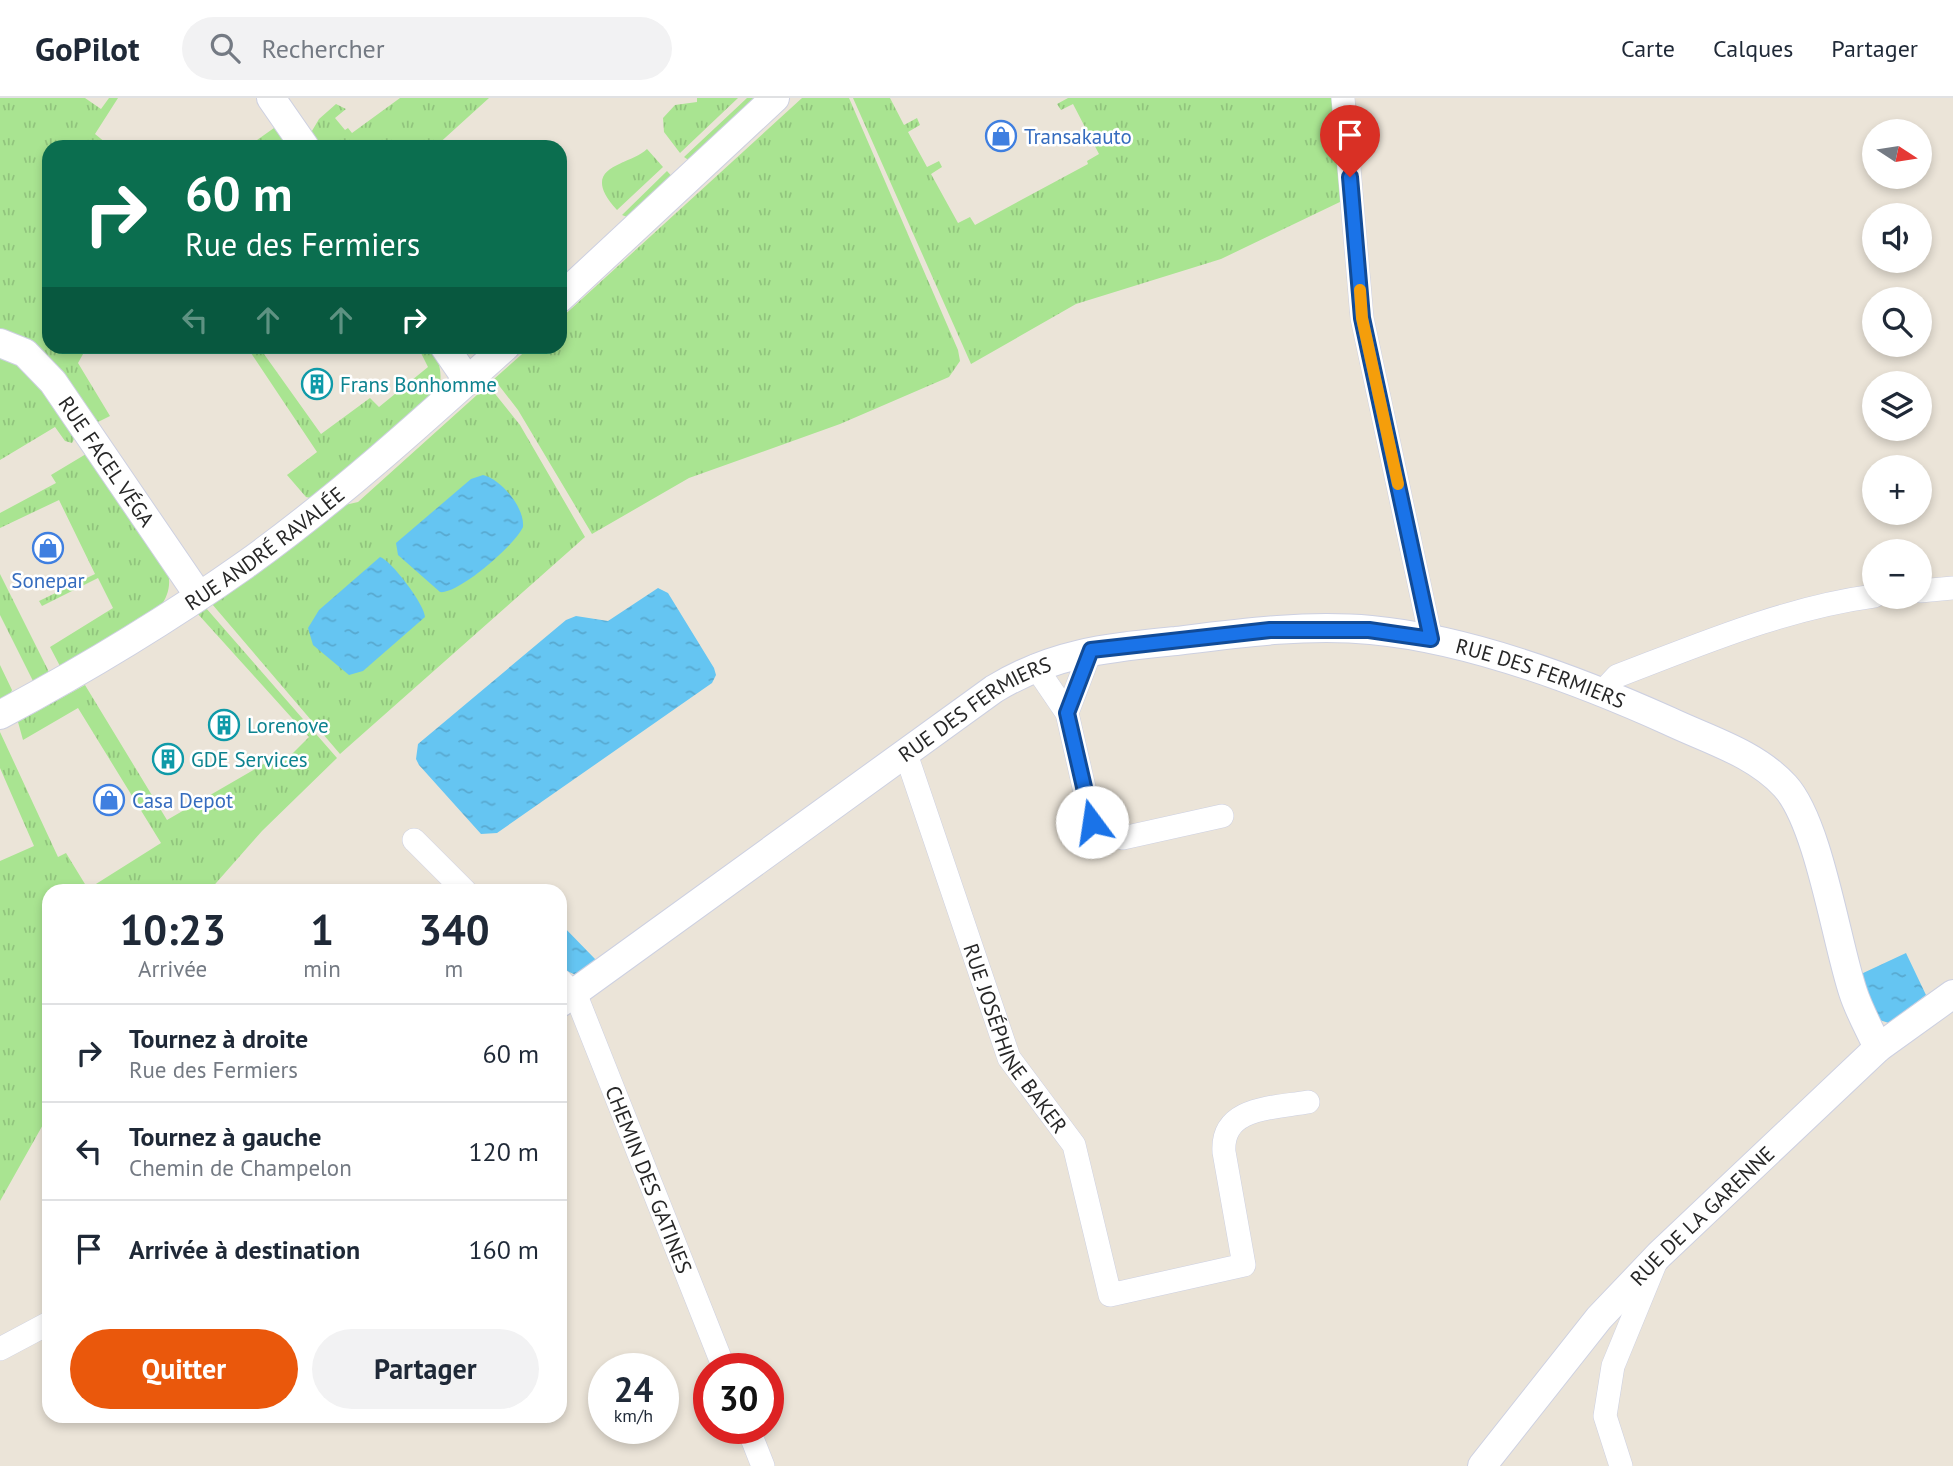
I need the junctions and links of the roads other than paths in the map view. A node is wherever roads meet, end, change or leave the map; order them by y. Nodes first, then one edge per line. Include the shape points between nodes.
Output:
1 (271, 98) edge
2 (775, 98) edge
3 (1343, 98) edge
4 (300, 140) edge
5 (567, 291) edge
6 (0, 343) edge
7 (449, 354) edge
8 (497, 354) edge
9 (468, 381) junction
10 (1953, 588) edge
11 (1932, 590) edge
12 (199, 596) junction
13 (1862, 598) edge
14 (1431, 639) junction
15 (1091, 650) junction
16 (1035, 666) junction
17 (1603, 691) junction
18 (1067, 713) junction
19 (0, 715) edge
20 (906, 754) junction
21 (1222, 816) dead end
22 (414, 840) dead end
23 (458, 884) edge
24 (567, 990) edge
25 (567, 993) edge
26 (1953, 994) edge
27 (1878, 1048) junction
28 (1308, 1102) dead end
29 (1659, 1255) junction
30 (42, 1326) edge
31 (0, 1349) edge
32 (718, 1353) edge
33 (754, 1444) edge
34 (763, 1466) edge
35 (1482, 1466) edge
36 (1621, 1466) edge

1 - 4 street
2 - 5 street
3 - 14 street via 1362,318
6 - 12 street, RUE FACEL VÉGA via 25,354 53,382
7 - 9 street
8 - 9 street, RUE ANDRÉ RAVALÉE
9 - 12 street, RUE ANDRÉ RAVALÉE via 315,512
10 - 11 street
12 - 19 street, RUE ANDRÉ RAVALÉE via 61,683
13 - 17 street via 1737,629 1617,676
14 - 15 street, RUE DES FERMIERS via 1369,630 1270,630
14 - 17 street, RUE DES FERMIERS
15 - 16 street, RUE DES FERMIERS
15 - 18 street
16 - 18 street
16 - 20 street, RUE DES FERMIERS via 995,689
17 - 27 street, RUE DES FERMIERS via 1762,764 1787,788 1800,808 1815,850 1853,994
18 - 21 street via 1091,818 1100,831 1123,838
20 - 24 street, RUE DES FERMIERS
20 - 28 street, RUE JOSÉPHINE BAKER via 1009,1058 1074,1145 1110,1295 1244,1265 1225,1135 1246,1113
22 - 23 street
25 - 32 street, CHEMIN DES GATINES via 578,998
26 - 27 street, RUE DE LA GARENNE
27 - 29 street, RUE DE LA GARENNE
29 - 35 street, RUE DE LA GARENNE via 1599,1318
29 - 36 street via 1613,1366 1605,1416
30 - 31 street
33 - 34 street

